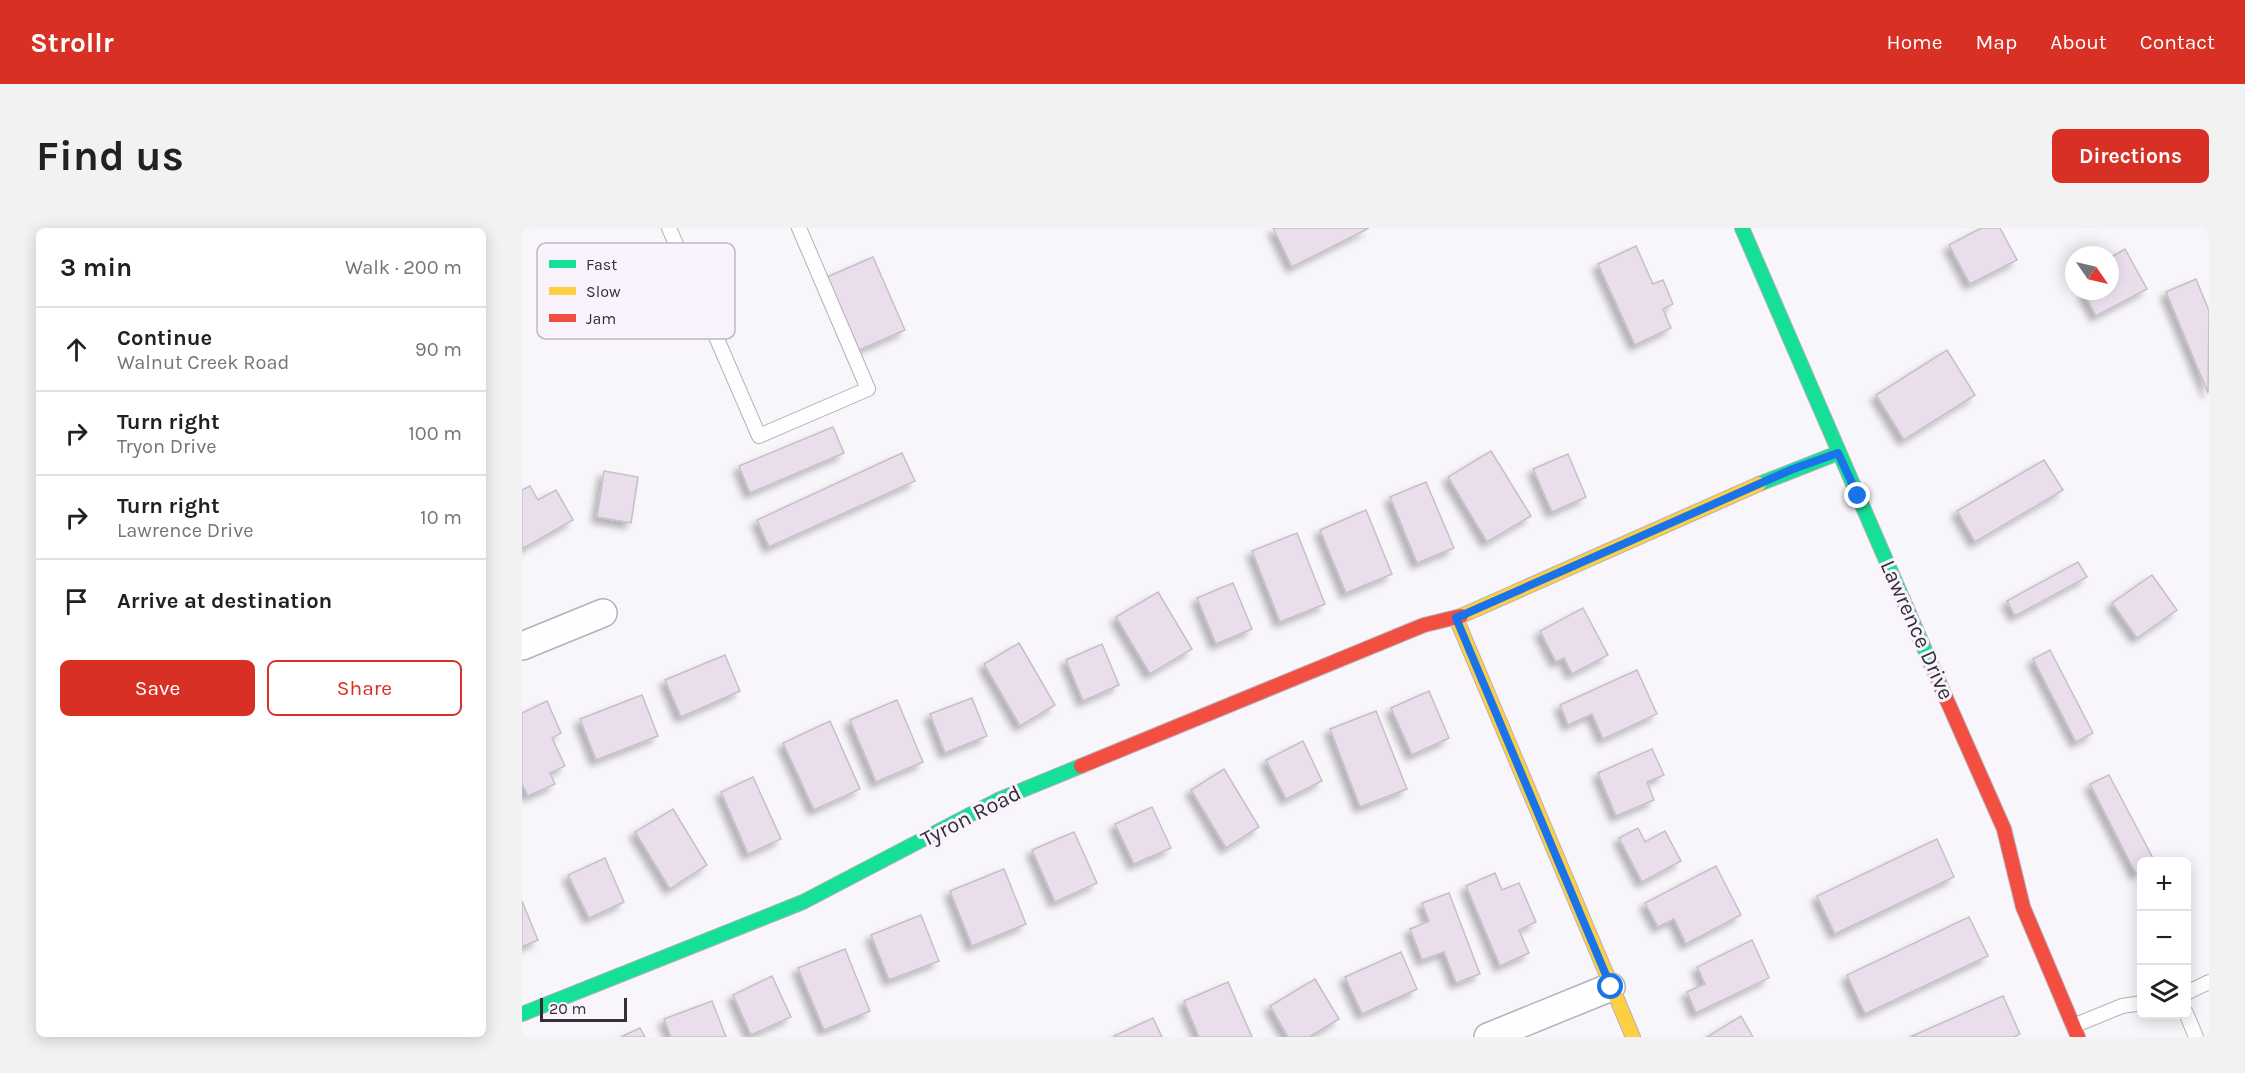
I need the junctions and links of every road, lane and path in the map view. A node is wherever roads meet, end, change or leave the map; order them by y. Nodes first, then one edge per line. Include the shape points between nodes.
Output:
1 (669, 228) edge
2 (799, 228) edge
3 (1742, 228) edge
4 (675, 243) edge
5 (717, 339) edge
6 (1838, 453) junction
7 (603, 612) dead end
8 (1456, 618) junction
9 (522, 646) edge
10 (2209, 982) edge
11 (1611, 987) junction
12 (2191, 991) edge
13 (2137, 1004) edge
14 (522, 1014) edge
15 (2189, 1019) edge
16 (2076, 1031) edge
17 (1488, 1037) edge
18 (1633, 1037) edge
19 (2196, 1037) edge

1 - 4 lane
2 - 5 lane via 868,389 759,436
3 - 6 street, Lawrence Drive
6 - 8 street, Tyron Road via 1793,469
6 - 16 street, Lawrence Drive via 2004,829 2023,907
7 - 9 street
8 - 11 street
8 - 14 street, Tyron Road via 1424,625 998,800 803,902
10 - 12 lane
11 - 17 street
11 - 18 street
13 - 16 lane via 2122,1006
15 - 19 lane

